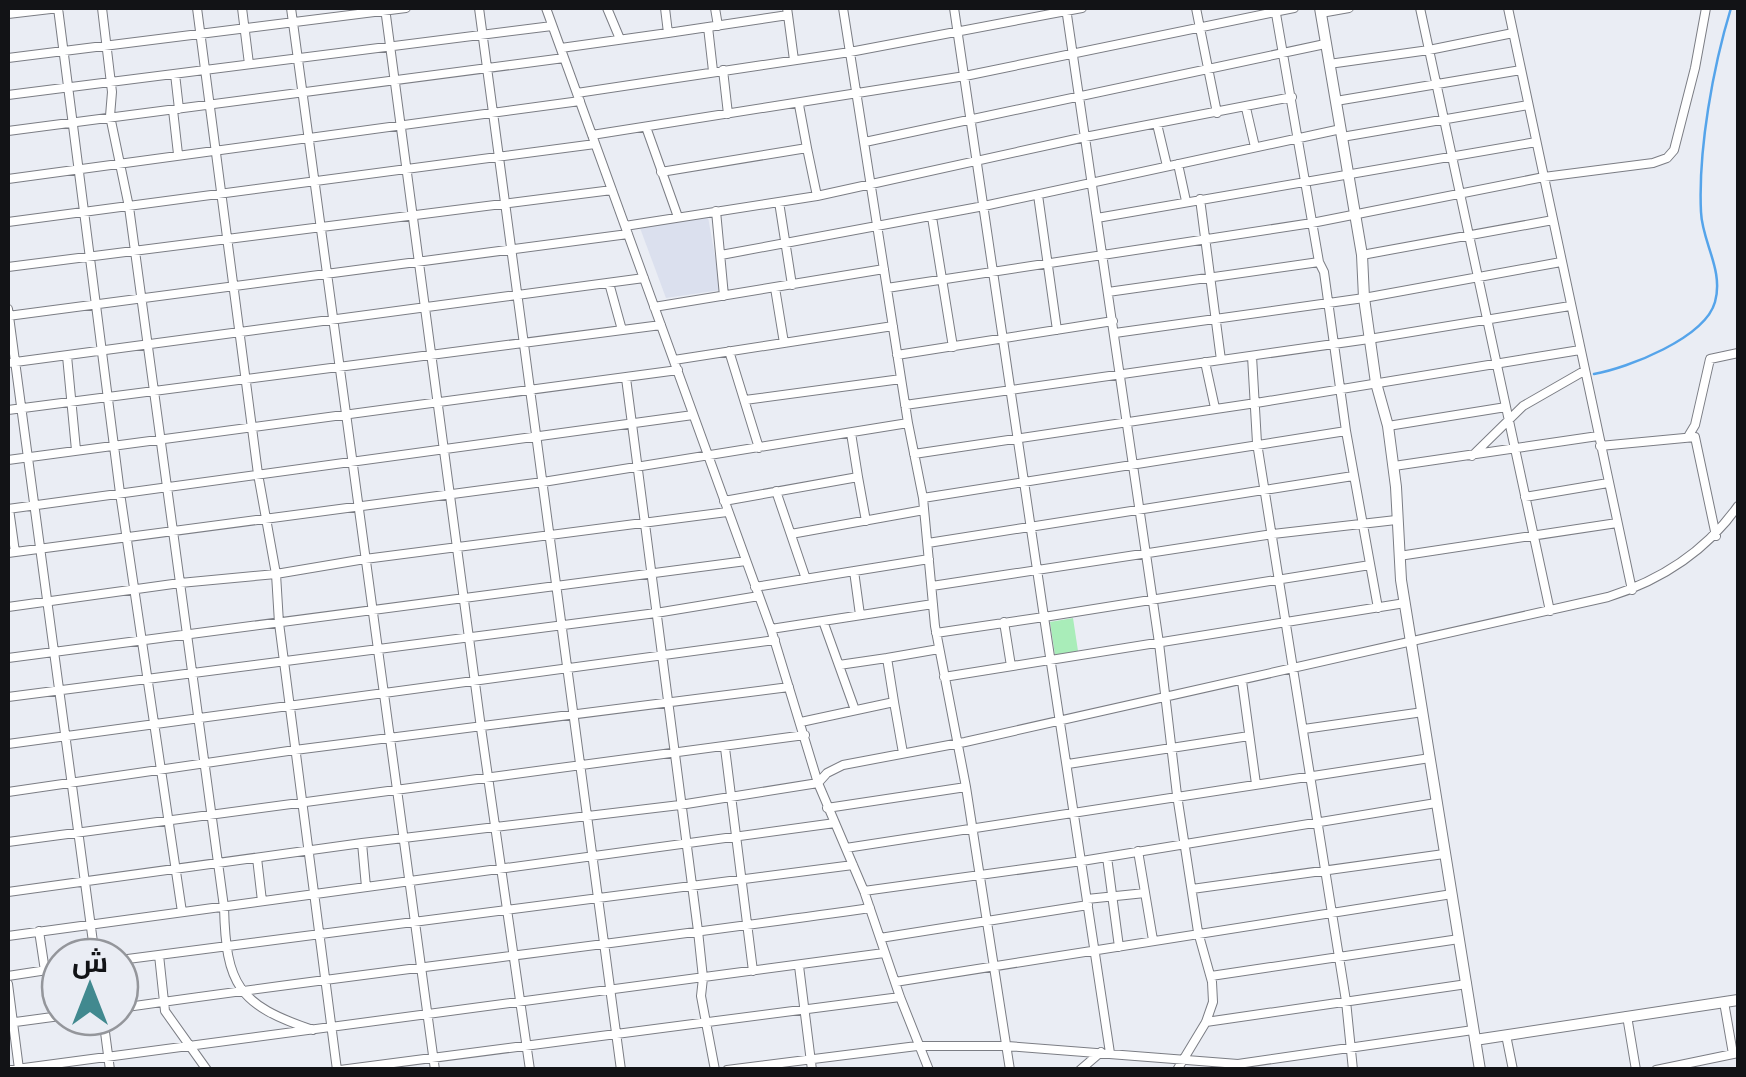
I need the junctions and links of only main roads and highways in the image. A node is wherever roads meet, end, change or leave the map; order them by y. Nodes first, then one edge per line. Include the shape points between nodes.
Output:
1 (1320, 10) edge
2 (1738, 1000) edge
3 (1474, 1035) junction
4 (1480, 1070) edge

1 - 3 main road via 1388,426 1405,603
2 - 3 main road
3 - 4 main road

